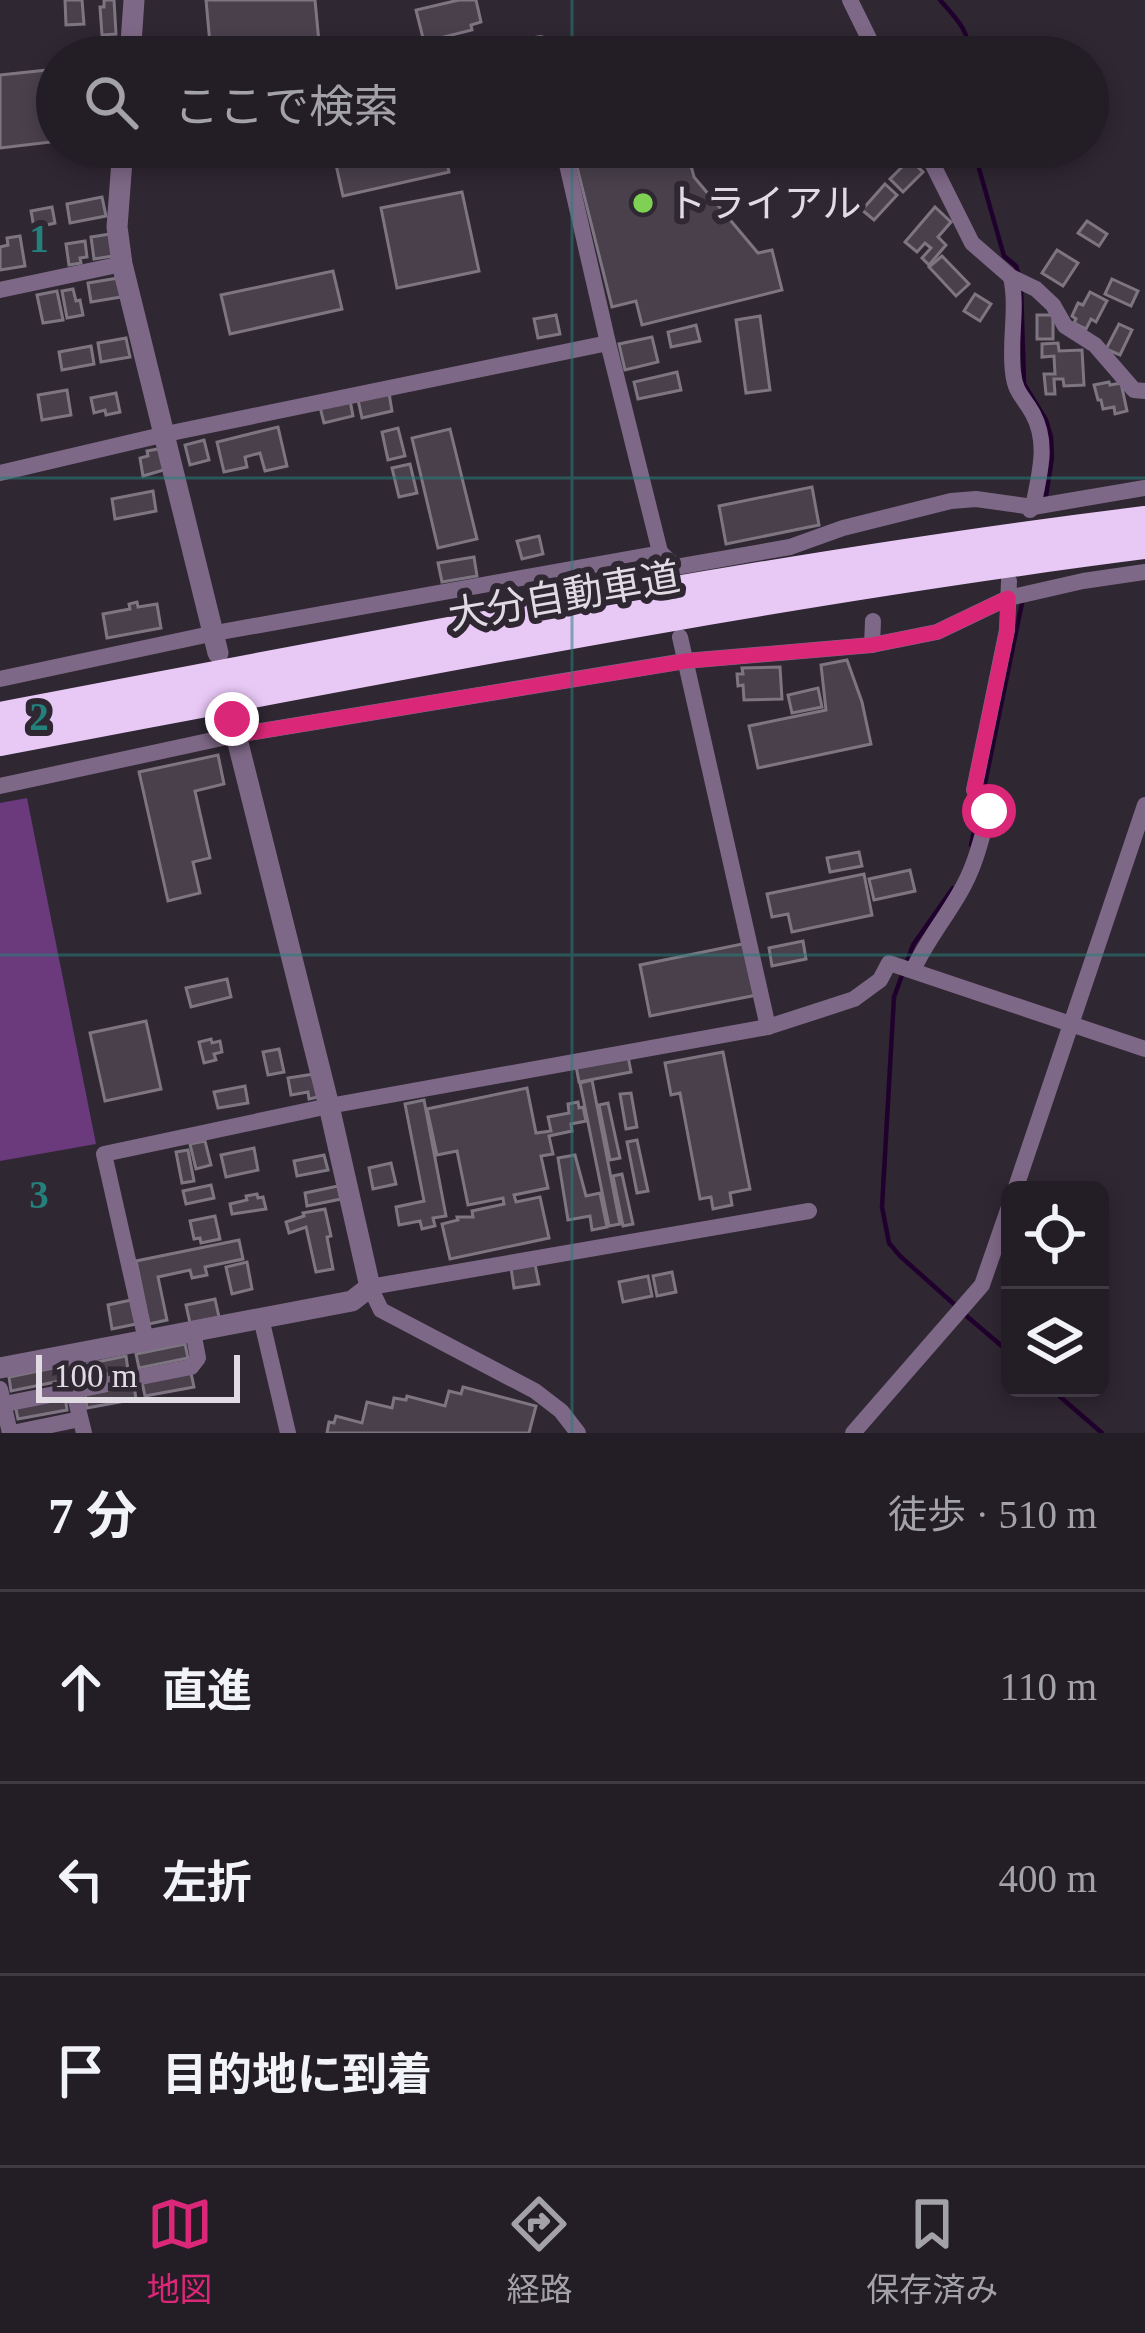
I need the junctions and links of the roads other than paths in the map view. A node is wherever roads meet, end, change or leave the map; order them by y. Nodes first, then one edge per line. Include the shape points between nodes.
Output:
1 (134, 0) edge
2 (850, 0) edge
3 (131, 36) edge
4 (868, 36) edge
5 (121, 168) edge
6 (568, 168) edge
7 (934, 168) edge
8 (122, 264) junction
9 (1016, 280) junction
10 (0, 290) edge
11 (608, 343) junction
12 (1145, 391) edge
13 (166, 434) junction
14 (0, 473) edge
15 (1145, 488) edge
16 (1036, 508) junction
17 (1145, 521) edge
18 (1145, 544) edge
19 (661, 553) junction
20 (1145, 572) edge
21 (666, 576) dead end
22 (1016, 592) junction
23 (873, 621) dead end
24 (680, 638) dead end
25 (217, 643) junction
26 (872, 645) junction
27 (686, 661) junction
28 (0, 679) edge
29 (0, 717) edge
30 (234, 727) junction
31 (0, 741) edge
32 (0, 786) edge
33 (1145, 805) edge
34 (905, 967) junction
35 (1072, 1024) junction
36 (768, 1027) junction
37 (1145, 1049) edge
38 (329, 1106) junction
39 (1018, 1181) edge
40 (809, 1211) dead end
41 (1001, 1230) edge
42 (370, 1287) junction
43 (261, 1318) junction
44 (193, 1331) junction
45 (146, 1340) junction
46 (65, 1356) junction
47 (0, 1368) edge
48 (73, 1390) junction
49 (1, 1399) edge
50 (82, 1426) edge
51 (11, 1433) edge
52 (288, 1433) edge
53 (578, 1433) edge
54 (853, 1433) edge

1 - 3 street
2 - 4 street
5 - 8 street
6 - 11 street
7 - 9 street via 972,243
8 - 10 street
8 - 13 street
9 - 12 street via 1053,305 1134,390
9 - 16 street via 1012,368 1043,450
11 - 13 street
11 - 19 street
13 - 14 street
13 - 25 street
15 - 16 street
16 - 19 street via 951,501 790,548 676,567
17 - 29 highway, 大分自動車道 via 688,588
18 - 31 highway, 大分自動車道 via 693,611
19 - 21 street
19 - 25 street
20 - 22 street
22 - 26 street via 937,632
22 - 34 street via 974,790 989,811 975,863
23 - 26 street
24 - 27 street
25 - 28 street
26 - 27 street
27 - 30 street
27 - 36 street
30 - 32 street
30 - 38 street
33 - 35 street
34 - 35 street
34 - 36 street via 889,963 854,999
35 - 37 street
35 - 39 street
36 - 38 street
38 - 42 street
38 - 45 street via 104,1154
40 - 42 street
41 - 54 street via 982,1285
42 - 43 street via 352,1301
42 - 53 street via 381,1310 535,1390
43 - 44 street
43 - 52 street
44 - 45 street
44 - 48 street via 198,1358 191,1366
45 - 46 street
46 - 47 street
46 - 48 street
48 - 49 street
48 - 50 street
49 - 51 street
50 - 51 street

